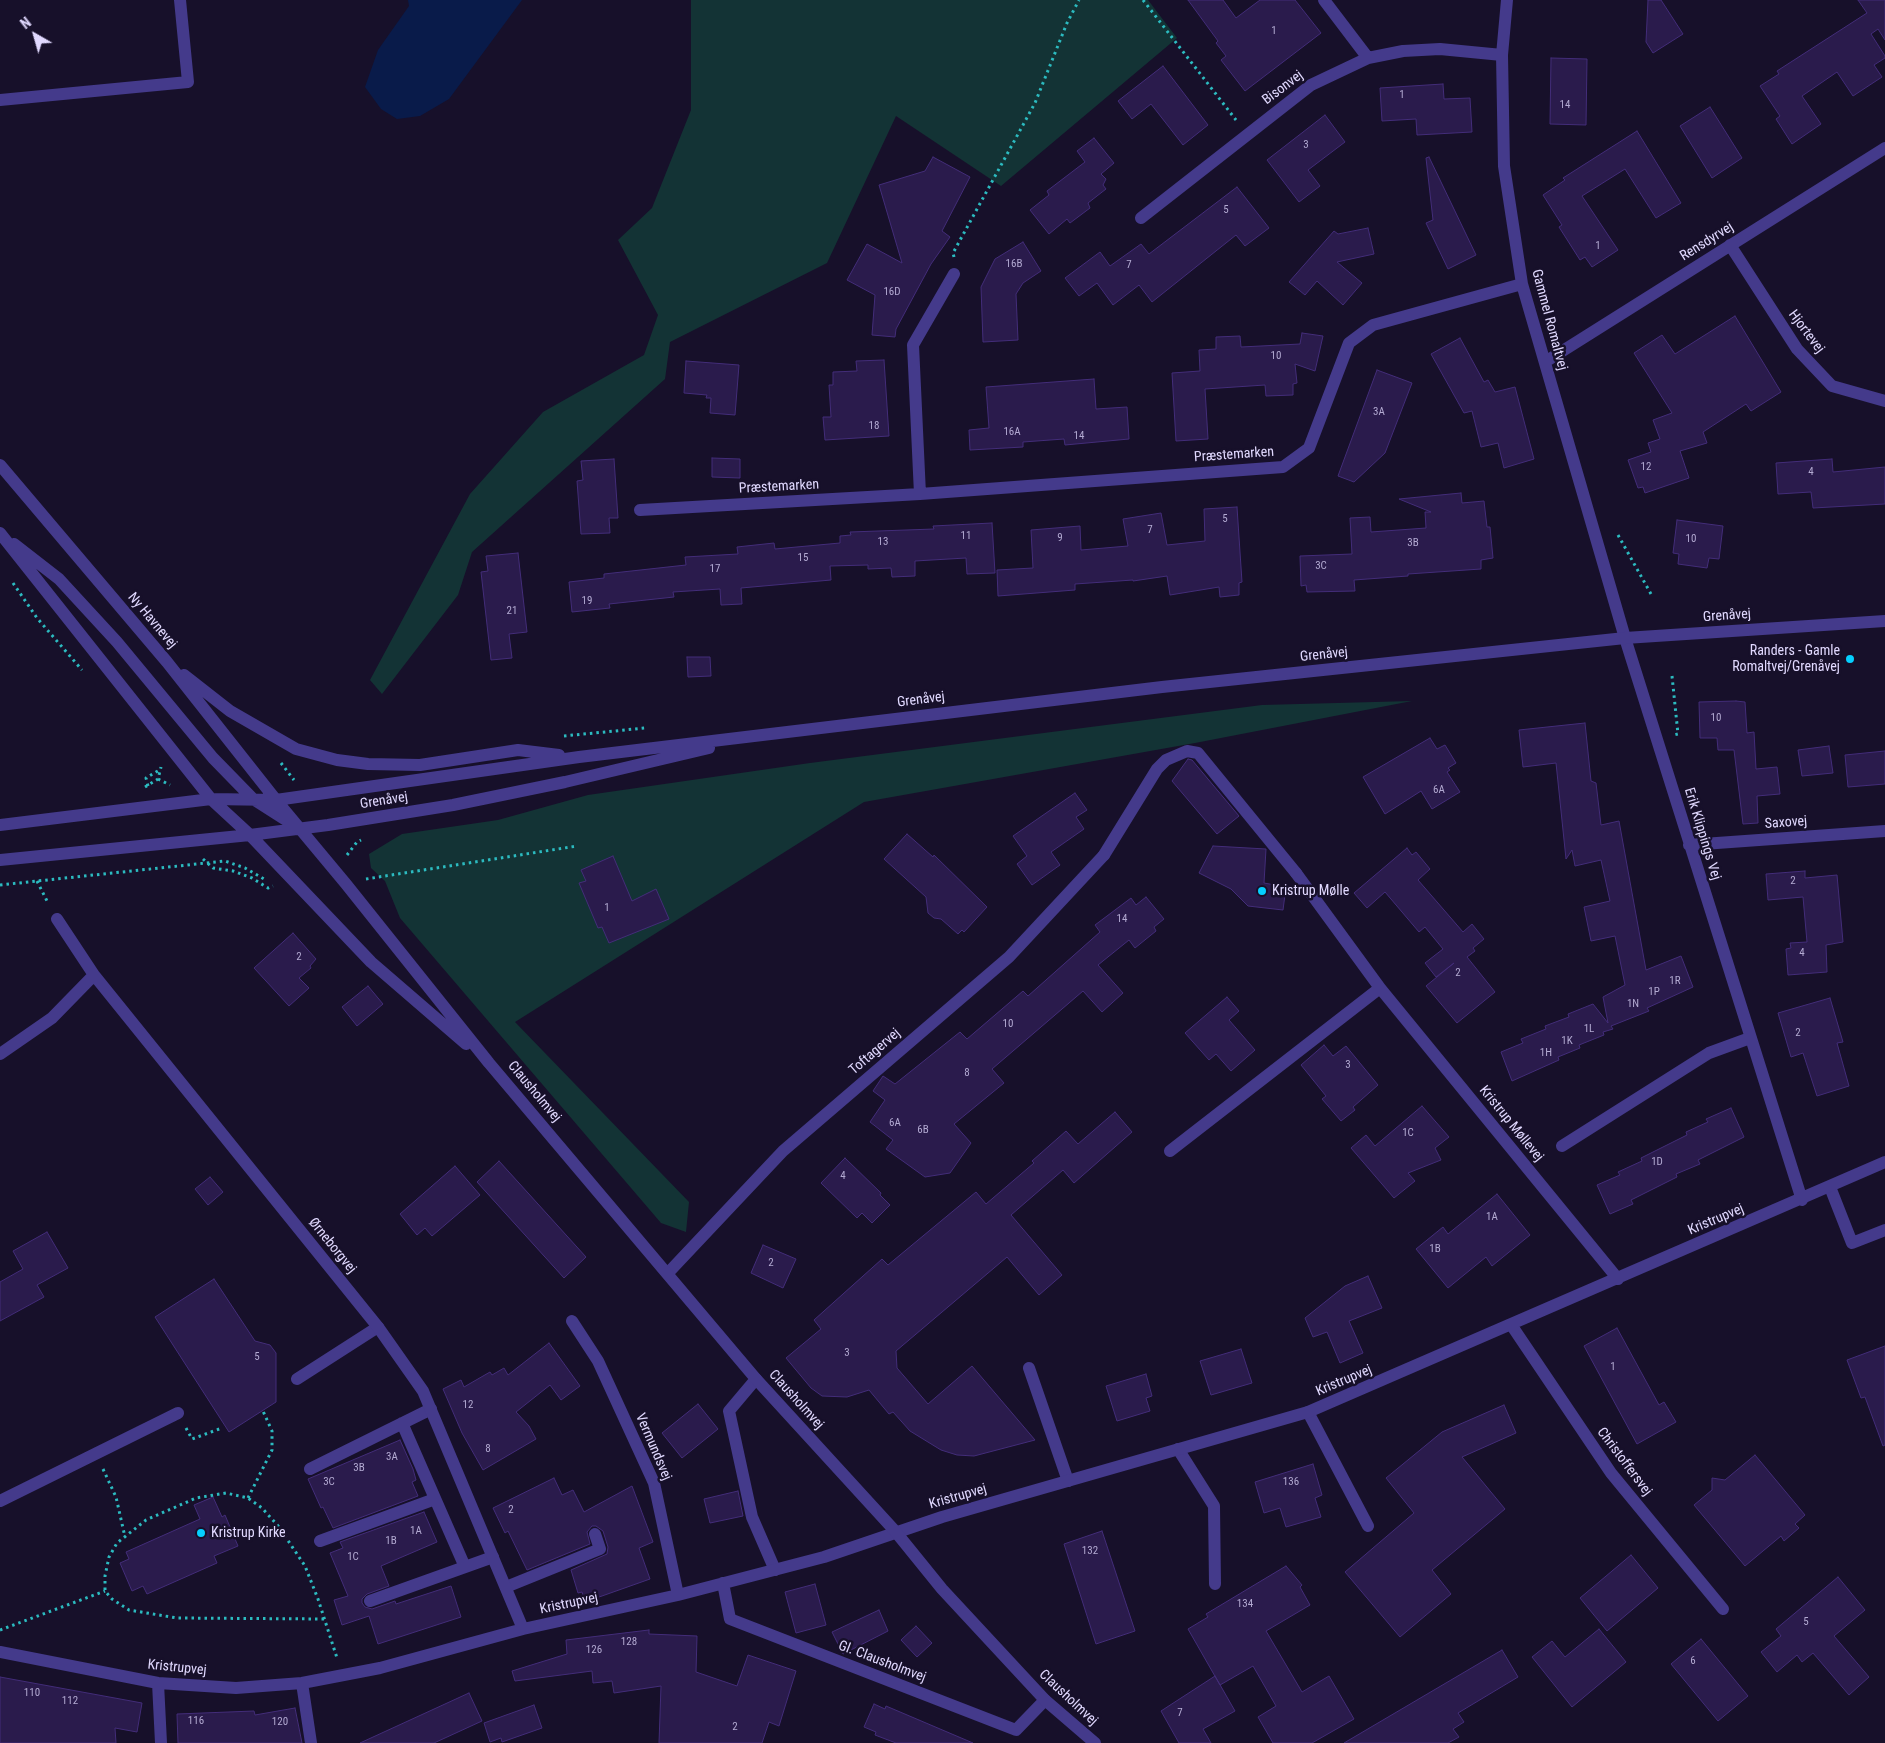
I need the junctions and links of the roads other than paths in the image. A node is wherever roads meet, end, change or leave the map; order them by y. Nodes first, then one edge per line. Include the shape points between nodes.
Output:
1 (180, 0) edge
2 (1324, 0) edge
3 (1507, 0) edge
4 (1502, 55) junction
5 (1368, 58) junction
6 (0, 100) edge
7 (1885, 148) edge
8 (1141, 218) dead end
9 (1730, 245) junction
10 (954, 274) road end
11 (1522, 284) junction
12 (1545, 362) junction
13 (1885, 401) edge
14 (0, 465) edge
15 (920, 494) junction
16 (640, 510) dead end
17 (0, 533) edge
18 (1885, 621) edge
19 (1625, 638) junction
20 (167, 662) junction
21 (767, 734) junction
22 (579, 757) junction
23 (211, 799) junction
24 (253, 799) junction
25 (276, 800) junction
26 (0, 825) edge
27 (300, 829) junction
28 (1885, 831) edge
29 (250, 835) junction
30 (1689, 845) junction
31 (0, 860) edge
32 (1296, 873) joint
33 (57, 919) road end
34 (94, 975) junction
35 (1380, 988) junction
36 (1750, 1038) junction
37 (0, 1054) edge
38 (489, 1064) junction
39 (1562, 1146) dead end
40 (1170, 1151) dead end
41 (1885, 1162) edge
42 (1830, 1187) junction
43 (1802, 1200) junction
44 (1885, 1230) edge
45 (668, 1273) junction
46 (1618, 1279) junction
47 (572, 1321) dead end
48 (1512, 1326) junction
49 (378, 1327) junction
50 (1029, 1368) dead end
51 (297, 1379) dead end
52 (756, 1379) junction
53 (430, 1408) junction
54 (1308, 1412) junction
55 (178, 1413) road end
56 (402, 1423) junction
57 (1178, 1450) junction
58 (310, 1469) dead end
59 (1068, 1481) junction
60 (435, 1498) junction
61 (0, 1501) edge
62 (1368, 1526) dead end
63 (895, 1531) junction
64 (595, 1534) dead end
65 (320, 1542) dead end
66 (493, 1557) junction
67 (465, 1567) junction
68 (775, 1570) junction
69 (722, 1583) junction
70 (1216, 1584) dead end
71 (506, 1587) junction
72 (678, 1595) junction
73 (370, 1601) dead end
74 (1723, 1609) dead end
75 (523, 1629) junction
76 (0, 1652) edge
77 (158, 1683) junction
78 (302, 1683) junction
79 (1045, 1700) junction
80 (162, 1743) edge
81 (312, 1743) edge
82 (1095, 1743) edge

1 - 6 street via 188,82
2 - 5 street
3 - 4 street, Gammel Romaltvej
4 - 5 street, Bisonvej via 1440,49 1403,50
4 - 11 street, Gammel Romaltvej via 1504,166
5 - 8 street, Bisonvej via 1311,85
7 - 9 street, Rensdyrvej
9 - 12 street, Rensdyrvej
9 - 13 street, Hjortevej via 1797,349 1832,386
10 - 15 street via 913,345
11 - 12 street, Gammel Romaltvej
11 - 15 street, Præstemarken via 1373,326 1349,343 1309,448 1283,467
12 - 19 street, Gammel Romaltvej
14 - 20 street, Ny Havnevej
15 - 16 street, Præstemarken
17 - 23 street
17 - 24 street via 59,579 117,642 213,758
18 - 19 street, Grenåvej
19 - 21 street, Grenåvej via 1172,686
19 - 30 street, Erik Klippings Vej
20 - 22 street via 230,711 296,749 337,760 420,765 518,750
20 - 25 street, Ny Havnevej
21 - 22 street, Grenåvej
21 - 27 street, Grenåvej via 566,782
22 - 25 street, Grenåvej
23 - 24 street, Grenåvej
23 - 26 street, Grenåvej
23 - 29 street, Clausholmvej
24 - 25 street, Grenåvej
24 - 27 street
25 - 27 street, Clausholmvej
27 - 29 street, Grenåvej
27 - 38 street, Clausholmvej
28 - 30 street, Saxovej
29 - 31 street, Grenåvej
29 - 38 street, Clausholmvej via 371,962
30 - 36 street, Erik Klippings Vej
32 - 35 street, Kristrup Møllevej
32 - 45 street, Toftagervej via 1198,753 1187,751 1174,755 1157,769 1104,855 1009,957 782,1151
33 - 34 street, Ørneborgvej
34 - 37 street via 52,1018
34 - 49 street, Ørneborgvej
35 - 40 street
35 - 46 street, Kristrup Møllevej
36 - 39 street via 1709,1053
36 - 43 street, Erik Klippings Vej
38 - 45 street, Clausholmvej
41 - 42 street, Kristrupvej
42 - 43 street, Kristrupvej
42 - 44 street via 1852,1243
43 - 46 street, Kristrupvej
45 - 52 street, Clausholmvej
46 - 48 street, Kristrupvej
47 - 72 street, Vermundsvej via 598,1361 654,1483
48 - 54 street, Kristrupvej
48 - 74 street, Christoffersvej via 1610,1473
49 - 51 street
49 - 53 street, Ørneborgvej via 423,1390
50 - 59 street
52 - 63 street, Clausholmvej
52 - 68 street via 729,1411 752,1517
53 - 56 street
53 - 66 street, Ørneborgvej
54 - 57 street, Kristrupvej
54 - 62 street
55 - 61 street
56 - 58 street
56 - 60 street
57 - 59 street, Kristrupvej
57 - 70 street via 1214,1506
59 - 63 street, Kristrupvej
60 - 65 street
60 - 67 street
63 - 68 street, Kristrupvej via 840,1552
63 - 79 street, Clausholmvej via 942,1589
64 - 71 street via 600,1549
66 - 67 street
66 - 71 street, Ørneborgvej
67 - 73 street
68 - 69 street, Kristrupvej
69 - 72 street, Kristrupvej
69 - 79 street, Gl. Clausholmvej via 730,1619 1016,1730
71 - 75 street, Ørneborgvej
72 - 75 street, Kristrupvej
75 - 78 street, Kristrupvej via 380,1668
76 - 77 street, Kristrupvej
77 - 78 street, Kristrupvej via 236,1688
77 - 80 street
78 - 81 street
79 - 82 street, Clausholmvej

